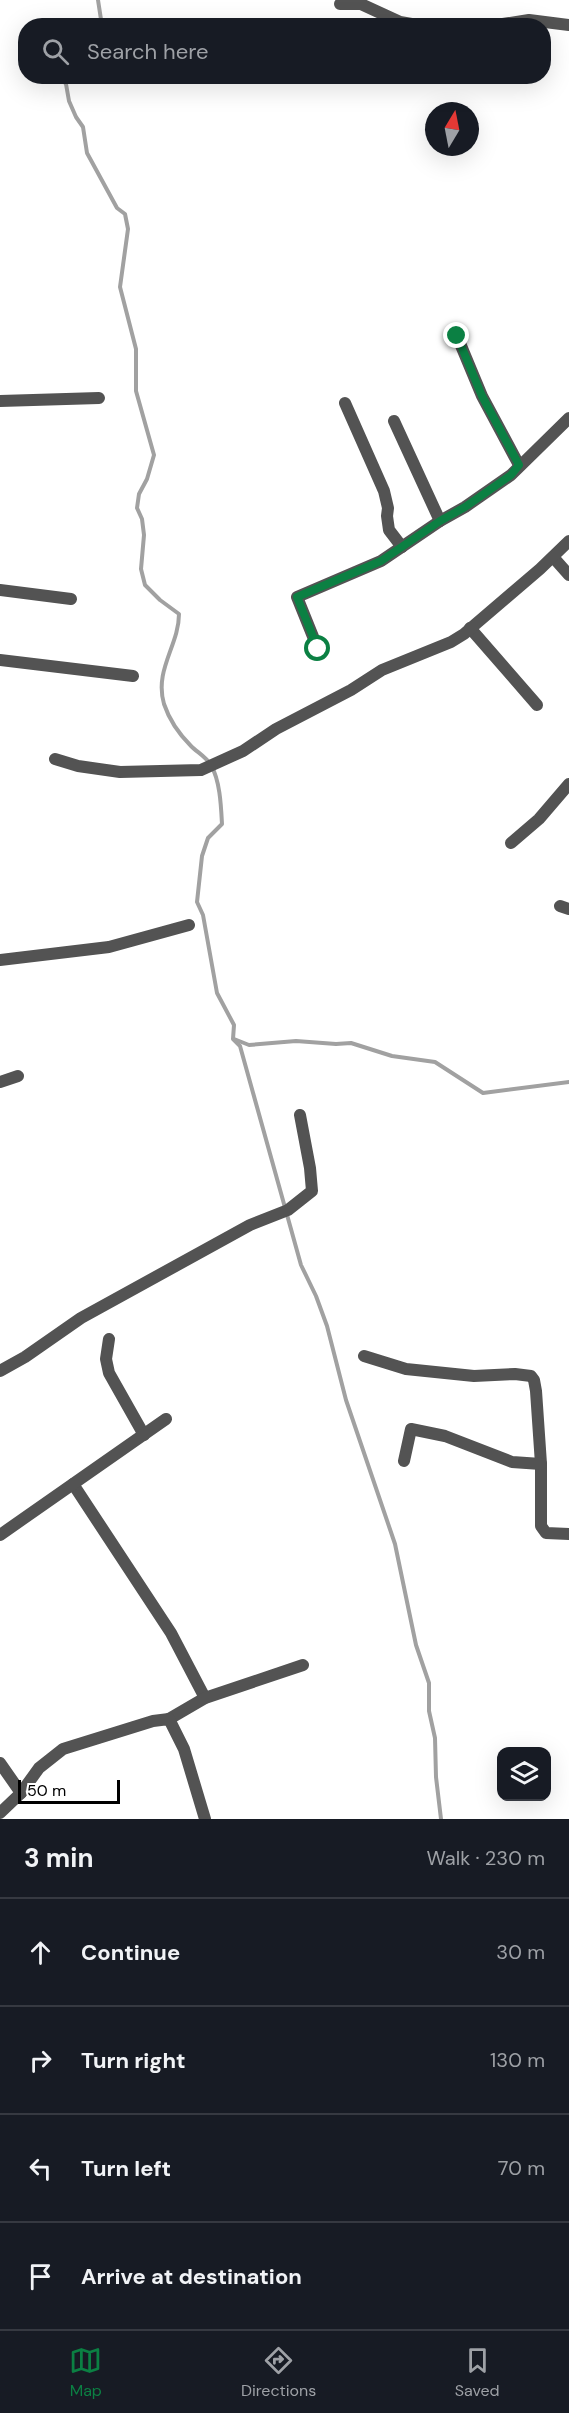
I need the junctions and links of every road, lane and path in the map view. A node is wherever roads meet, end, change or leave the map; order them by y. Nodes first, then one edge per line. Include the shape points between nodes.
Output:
1 (340, 4) dead end
2 (391, 18) edge
3 (551, 23) edge
4 (569, 25) edge
5 (457, 336) dead end
6 (99, 398) dead end
7 (0, 400) edge
8 (345, 402) dead end
9 (569, 418) edge
10 (394, 421) dead end
11 (519, 465) junction
12 (440, 521) junction
13 (569, 541) edge
14 (402, 547) junction
15 (553, 557) junction
16 (569, 575) edge
17 (0, 590) edge
18 (71, 599) dead end
19 (470, 628) junction
20 (318, 649) dead end
21 (0, 660) edge
22 (133, 676) dead end
23 (537, 705) dead end
24 (55, 759) dead end
25 (569, 784) edge
26 (511, 843) dead end
27 (189, 925) dead end
28 (0, 960) edge
29 (18, 1076) dead end
30 (0, 1082) edge
31 (300, 1115) dead end
32 (109, 1339) dead end
33 (364, 1356) dead end
34 (0, 1371) edge
35 (166, 1419) dead end
36 (144, 1435) junction
37 (404, 1461) dead end
38 (541, 1464) junction
39 (73, 1484) junction
40 (569, 1534) edge
41 (0, 1535) edge
42 (303, 1665) dead end
43 (205, 1698) junction
44 (169, 1719) junction
45 (0, 1763) edge
46 (21, 1793) junction
47 (0, 1813) edge
48 (205, 1819) edge

1 - 2 street via 361,4
3 - 4 street
5 - 11 street via 482,396
6 - 7 street
8 - 14 street via 384,491 389,530
9 - 11 street
10 - 12 street
11 - 12 street via 511,475
12 - 14 street
13 - 15 street
14 - 20 street via 381,561 297,597
15 - 16 street
15 - 19 street
17 - 18 street
19 - 23 street
19 - 24 street via 451,642 382,670 243,751 201,770 120,772
21 - 22 street
25 - 26 street via 539,819
27 - 28 street via 109,947
29 - 30 street
31 - 34 street via 312,1191 285,1210 237,1232 81,1318
32 - 36 street via 109,1373
33 - 38 street via 406,1369 474,1376 531,1376 536,1391
35 - 36 street
36 - 39 street
37 - 38 street via 411,1429 445,1436 512,1462
38 - 40 street via 541,1526 546,1533
39 - 41 street
39 - 43 street via 171,1633
42 - 43 street
43 - 44 street
44 - 46 street via 63,1749 39,1768
44 - 48 street via 184,1749
45 - 46 street
46 - 47 street

